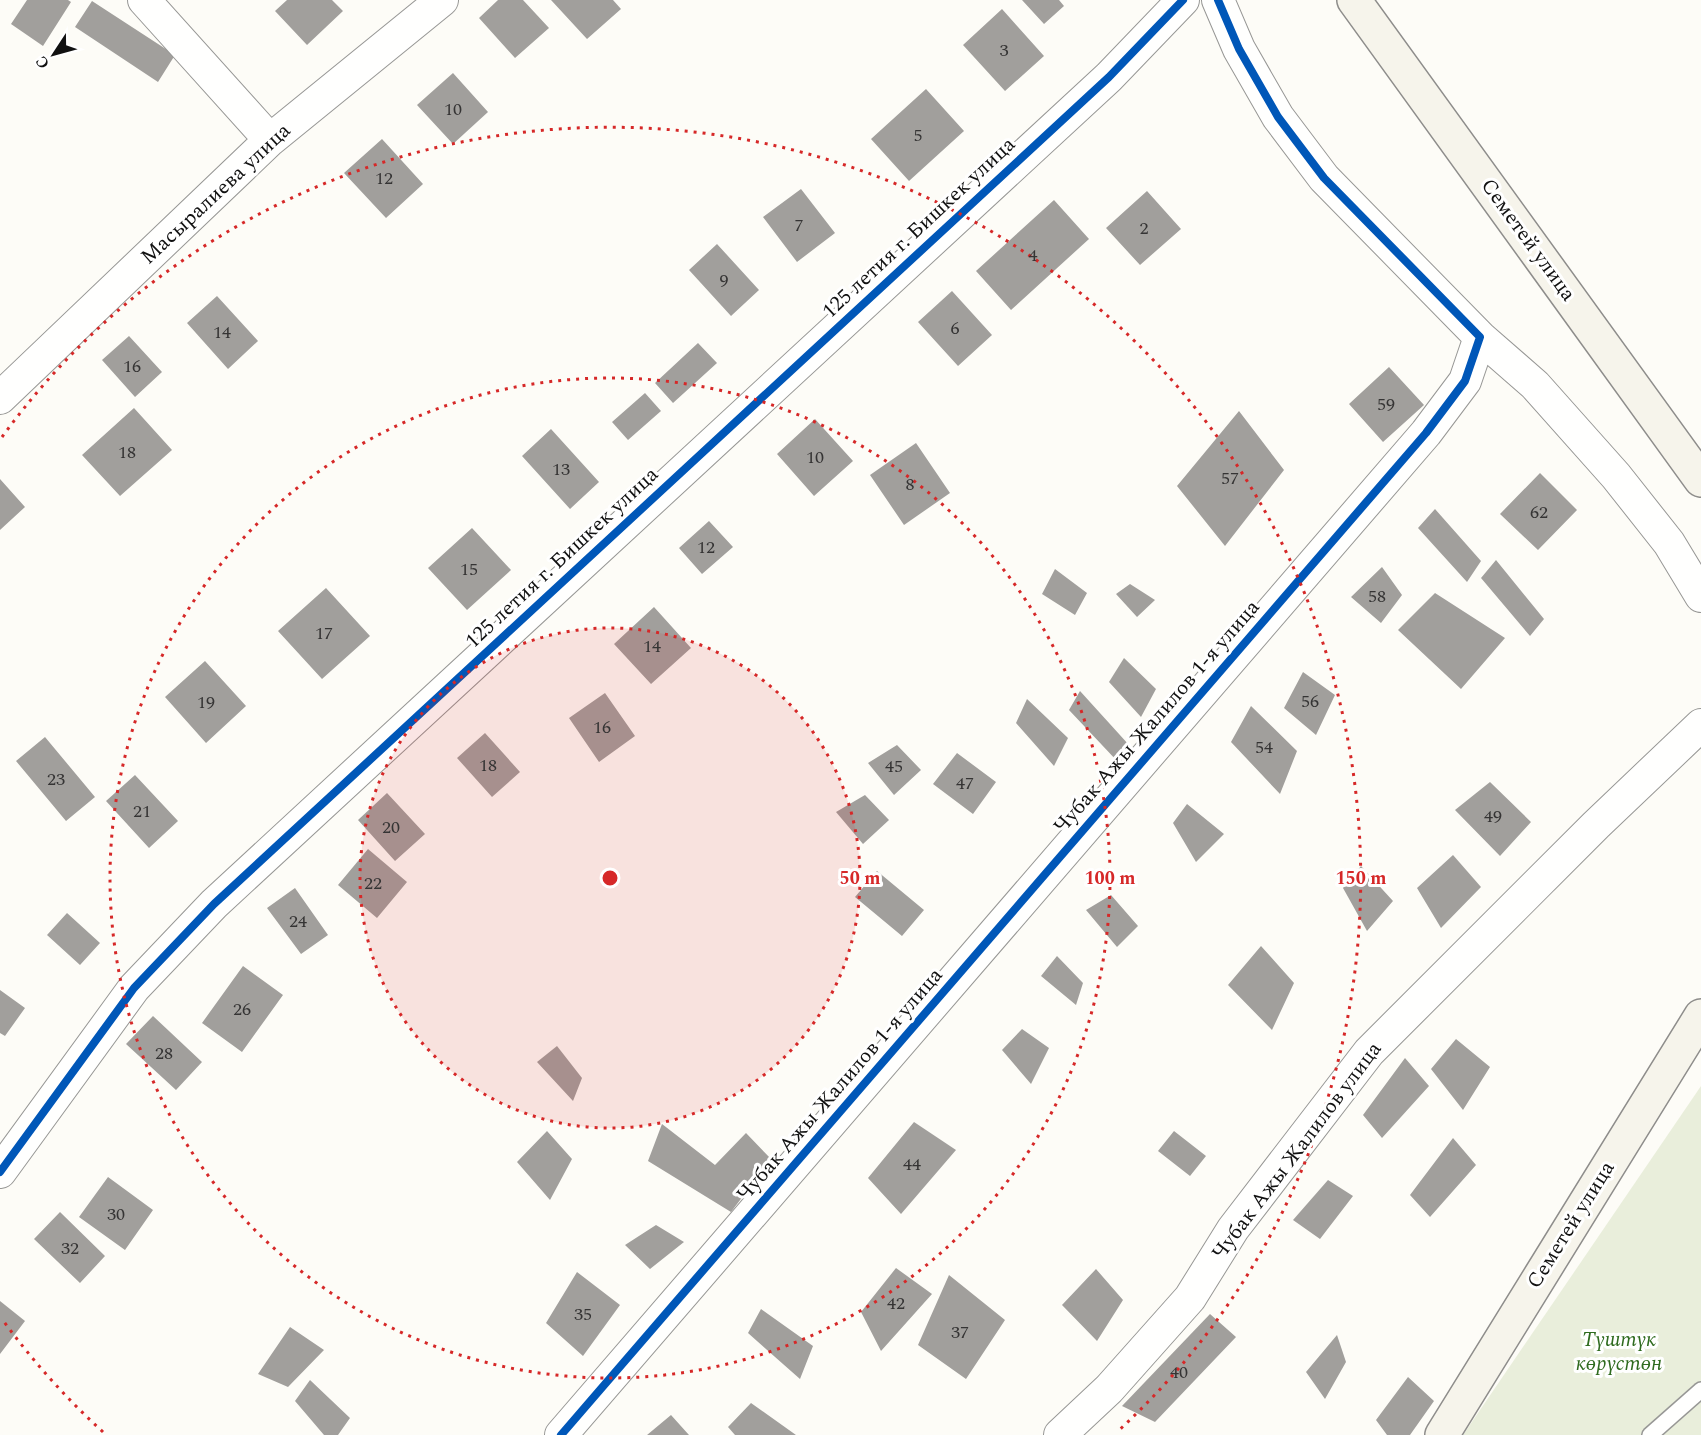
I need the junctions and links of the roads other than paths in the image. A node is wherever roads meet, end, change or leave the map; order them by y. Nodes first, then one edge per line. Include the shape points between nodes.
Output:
1 (144, 0) edge
2 (442, 0) edge
3 (1183, 0) edge
4 (1218, 0) edge
5 (1354, 0) edge
6 (270, 140) junction
7 (1480, 337) junction
8 (0, 398) edge
9 (1701, 480) edge
10 (1701, 596) edge
11 (1701, 725) edge
12 (1701, 1016) edge
13 (0, 1172) edge
14 (1699, 1395) edge
15 (561, 1435) edge
16 (1060, 1435) edge
17 (1442, 1435) edge
18 (1650, 1435) edge

1 - 6 street
2 - 6 street, Масыралиева улица
3 - 13 street, 125 летия г. Бишкек улица via 1109,77 214,904 134,988
4 - 7 street via 1239,49 1278,117 1324,178
5 - 9 street, Семетей улица
6 - 8 street, Масыралиева улица
7 - 10 street via 1535,384 1616,476 1670,543
7 - 15 street, Чубак Ажы Жалилов 1-я улица via 1465,381 1426,433
11 - 16 street, Чубак Ажы Жалилов улица via 1369,1052 1233,1229 1190,1298 1109,1389
12 - 17 street, Семетей улица
14 - 18 lane

